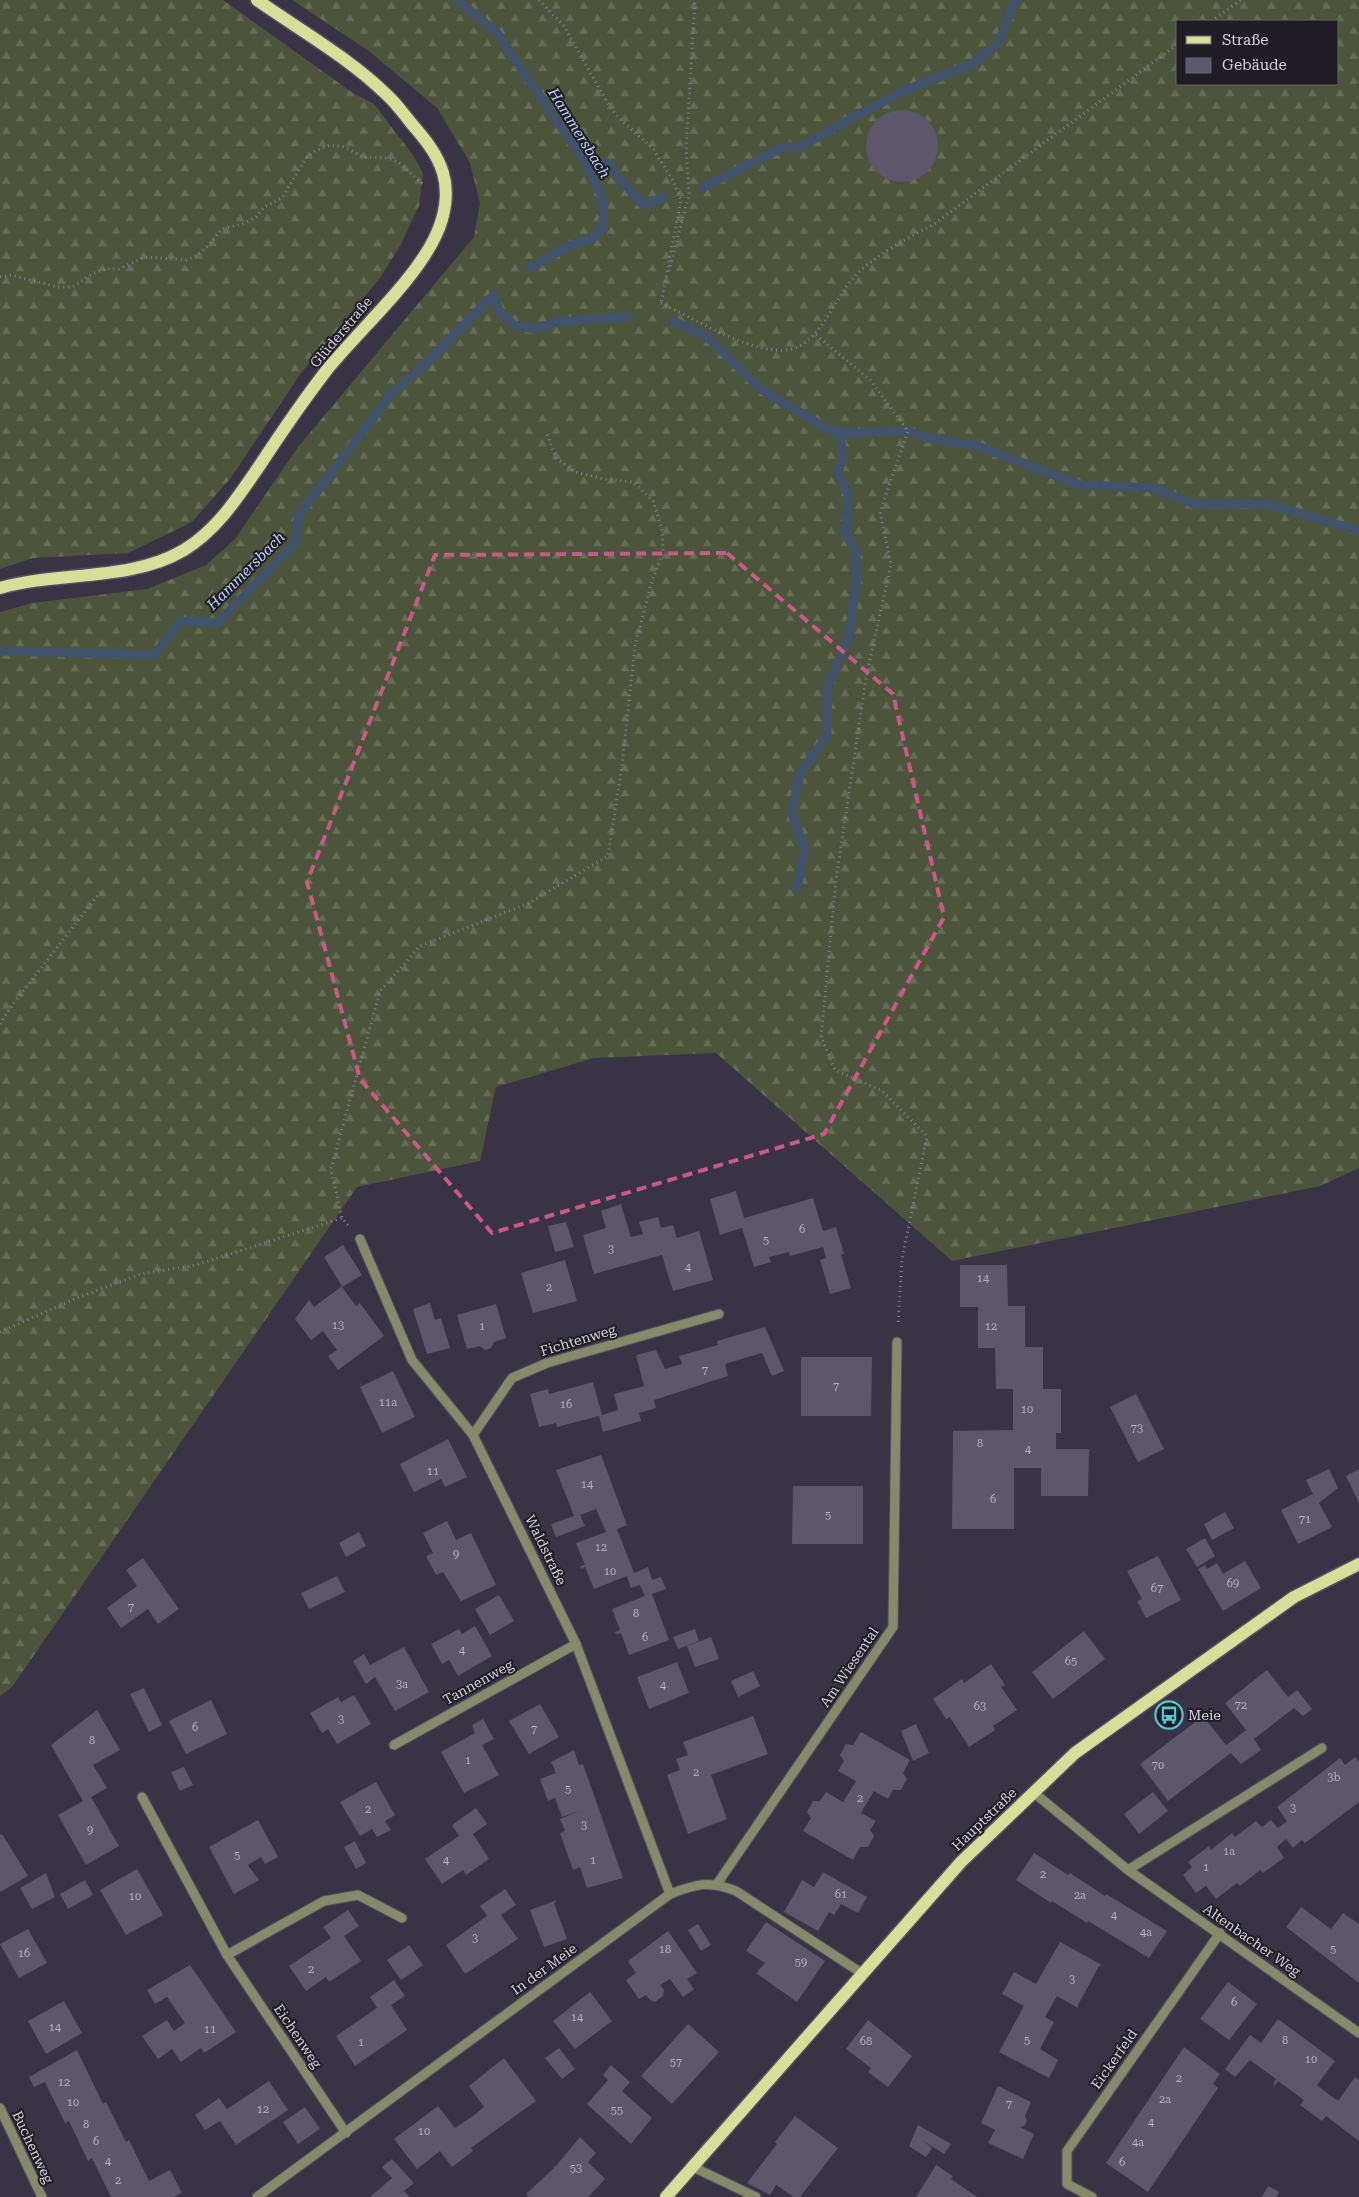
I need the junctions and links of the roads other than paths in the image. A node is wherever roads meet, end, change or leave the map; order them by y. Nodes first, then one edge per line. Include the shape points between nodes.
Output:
1 (257, 0) edge
2 (0, 588) edge
3 (360, 1239) road end
4 (719, 1314) dead end
5 (897, 1342) road end
6 (474, 1434) junction
7 (1359, 1564) edge
8 (576, 1644) junction
9 (394, 1744) dead end
10 (1322, 1748) dead end
11 (1033, 1792) junction
12 (142, 1797) dead end
13 (1128, 1870) junction
14 (717, 1884) junction
15 (670, 1894) junction
16 (402, 1918) dead end
17 (1220, 1933) junction
18 (227, 1955) junction
19 (863, 1974) junction
20 (1359, 2033) edge
21 (0, 2108) edge
22 (346, 2133) junction
23 (694, 2167) junction
24 (42, 2197) edge
25 (257, 2197) edge
26 (666, 2197) edge
27 (756, 2197) edge
28 (1092, 2197) edge

1 - 2 main road, Glüderstraße via 358,70 387,95 426,139 446,186 446,205 436,236 405,281 328,369 230,508 198,541 140,566 20,582
3 - 6 street, Waldstraße via 412,1360
4 - 6 street, Fichtenweg via 547,1363 512,1378
5 - 14 street, Am Wiesental via 893,1627
6 - 8 street, Waldstraße
7 - 11 main road, Hauptstraße via 1294,1597 1075,1753
8 - 9 street, Tannenweg
8 - 15 street, Waldstraße
10 - 13 street
11 - 13 street, Altenbacher Weg
11 - 19 main road, Hauptstraße via 961,1862
12 - 18 street, Eichenweg
13 - 17 street, Altenbacher Weg
14 - 15 street, In der Meie via 690,1886
14 - 19 street, In der Meie via 736,1890
15 - 22 street, In der Meie
16 - 18 street via 358,1895 324,1901
17 - 20 street, Altenbacher Weg
17 - 28 street, Eickerfeld via 1066,2150 1067,2184
18 - 22 street, Eichenweg
19 - 23 main road, Hauptstraße
21 - 24 street, Buchenweg
22 - 25 street, In der Meie
23 - 26 main road, Hauptstraße
23 - 27 street

